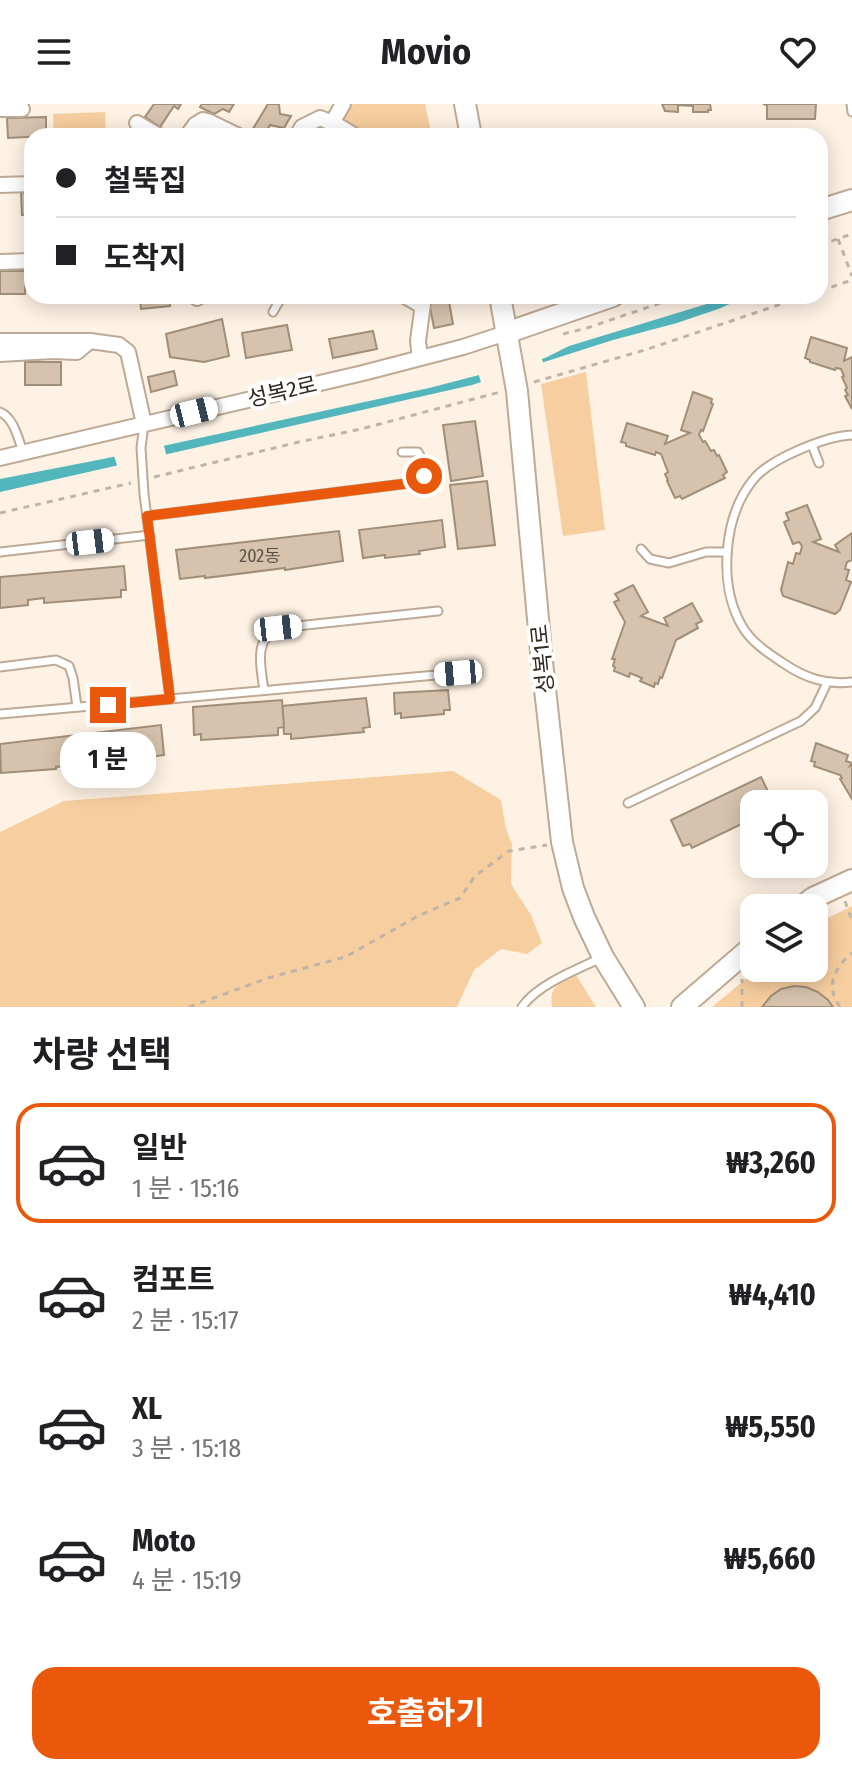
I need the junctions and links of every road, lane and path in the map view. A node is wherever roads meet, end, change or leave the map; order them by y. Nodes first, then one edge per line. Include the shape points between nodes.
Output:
1 (343, 104) edge
2 (465, 104) edge
3 (851, 104) edge
4 (0, 109) edge
5 (22, 109) dead end
6 (852, 112) edge
7 (137, 123) dead end
8 (332, 123) junction
9 (145, 128) edge
10 (193, 128) edge
11 (222, 128) edge
12 (301, 128) edge
13 (341, 128) edge
14 (470, 128) edge
15 (24, 184) edge
16 (0, 185) edge
17 (852, 200) edge
18 (828, 208) edge
19 (852, 234) edge
20 (838, 240) junction
21 (828, 243) edge
22 (24, 261) edge
23 (0, 262) edge
24 (852, 278) edge
25 (828, 288) edge
26 (278, 304) edge
27 (423, 304) edge
28 (501, 304) edge
29 (595, 304) edge
30 (781, 304) edge
31 (273, 312) dead end
32 (0, 341) edge
33 (90, 341) junction
34 (508, 342) junction
35 (0, 354) edge
36 (420, 358) junction
37 (516, 389) junction
38 (0, 412) edge
39 (144, 424) junction
40 (852, 435) edge
41 (812, 445) junction
42 (23, 452) junction
43 (402, 452) dead end
44 (0, 458) edge
45 (819, 463) dead end
46 (143, 480) junction
47 (0, 513) edge
48 (147, 516) junction
49 (150, 535) junction
50 (641, 549) dead end
51 (0, 552) edge
52 (727, 552) junction
53 (438, 611) dead end
54 (0, 667) edge
55 (458, 673) dead end
56 (852, 682) edge
57 (827, 683) junction
58 (264, 690) junction
59 (170, 699) junction
60 (77, 707) junction
61 (0, 714) edge
62 (628, 803) dead end
63 (562, 842) junction
64 (852, 880) edge
65 (822, 894) edge
66 (852, 953) edge
67 (603, 957) junction
68 (740, 957) edge
69 (745, 982) edge
70 (189, 1007) edge
71 (522, 1007) edge
72 (634, 1007) edge
73 (682, 1007) edge
74 (742, 1007) edge
75 (840, 1007) edge

1 - 8 street
2 - 14 street
3 - 6 lane
4 - 5 street
7 - 9 street
8 - 12 street via 320,118
8 - 13 street
10 - 11 street via 203,120
15 - 16 street
17 - 18 street
19 - 20 path
20 - 21 path
20 - 24 path
22 - 23 street
24 - 25 path
26 - 31 lane
27 - 36 street
28 - 34 street, 성복1로
29 - 34 street, 성복2로
30 - 37 path
32 - 33 street
33 - 35 street via 77,352
33 - 39 street via 119,345 128,352
34 - 36 street, 성복2로
34 - 37 street, 성복1로
36 - 39 street, 성복2로
37 - 46 path
37 - 63 street, 성복1로
38 - 42 lane via 12,422
39 - 42 street, 성복2로
39 - 46 lane
40 - 41 lane
41 - 45 lane
41 - 52 lane via 753,479 733,519
42 - 44 street, 성복2로
43 - 48 lane via 418,452 424,476 411,483
46 - 47 path
46 - 48 lane
48 - 49 lane
49 - 51 lane
49 - 59 lane
50 - 52 lane via 650,559 669,563
52 - 57 lane via 733,605 742,627 788,667
53 - 58 lane via 268,632 261,648
54 - 60 lane via 56,660 69,666
55 - 58 lane
56 - 57 lane
57 - 62 lane via 815,708 801,721
58 - 59 lane
59 - 60 lane
60 - 61 lane
63 - 67 street, 성복1로 via 573,888
63 - 70 path via 509,851 475,876 460,898 345,957
64 - 65 street
66 - 75 path via 832,982 831,992
67 - 71 lane via 544,987
67 - 72 street, 성복1로
68 - 73 street
69 - 74 path

